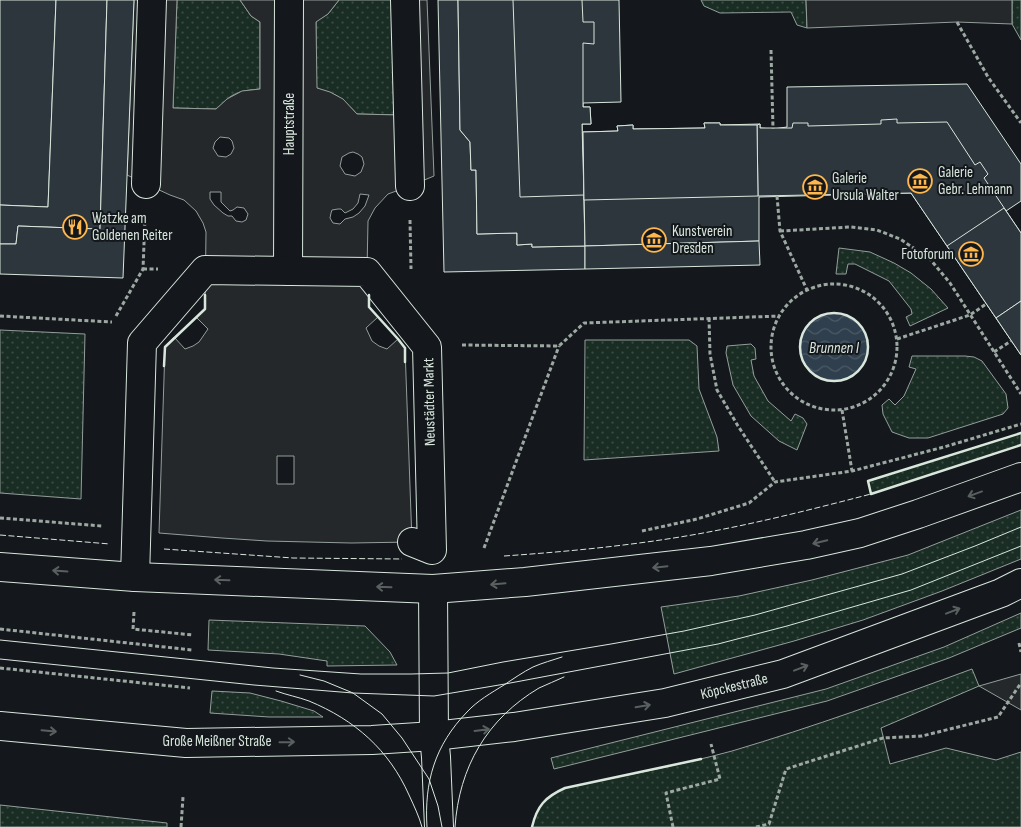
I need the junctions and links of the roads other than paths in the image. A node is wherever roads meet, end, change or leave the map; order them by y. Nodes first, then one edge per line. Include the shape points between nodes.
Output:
1 (152, 0) edge
2 (289, 0) edge
3 (406, 0) edge
4 (146, 184) road end
5 (410, 186) road end
6 (288, 260) junction
7 (1021, 477) edge
8 (422, 546) road end
9 (0, 567) edge
10 (135, 576) junction
11 (1021, 583) edge
12 (433, 589) junction
13 (0, 726) edge
14 (434, 736) junction
15 (439, 827) edge

1 - 4 main road
2 - 6 main road, Hauptstraße
3 - 5 main road
6 - 8 main road, Neustädter Markt via 367,272 427,347
6 - 10 main road, Neustädter Markt via 205,270 142,343 148,534
7 -> 12 main road via 868,530 806,545 711,561
10 -> 9 main road
12 -> 10 main road
14 -> 11 main road, Köpckestraße via 665,703 783,674
12 - 14 main road
13 -> 14 main road, Große Meißner Straße via 186,743
14 - 15 main road

